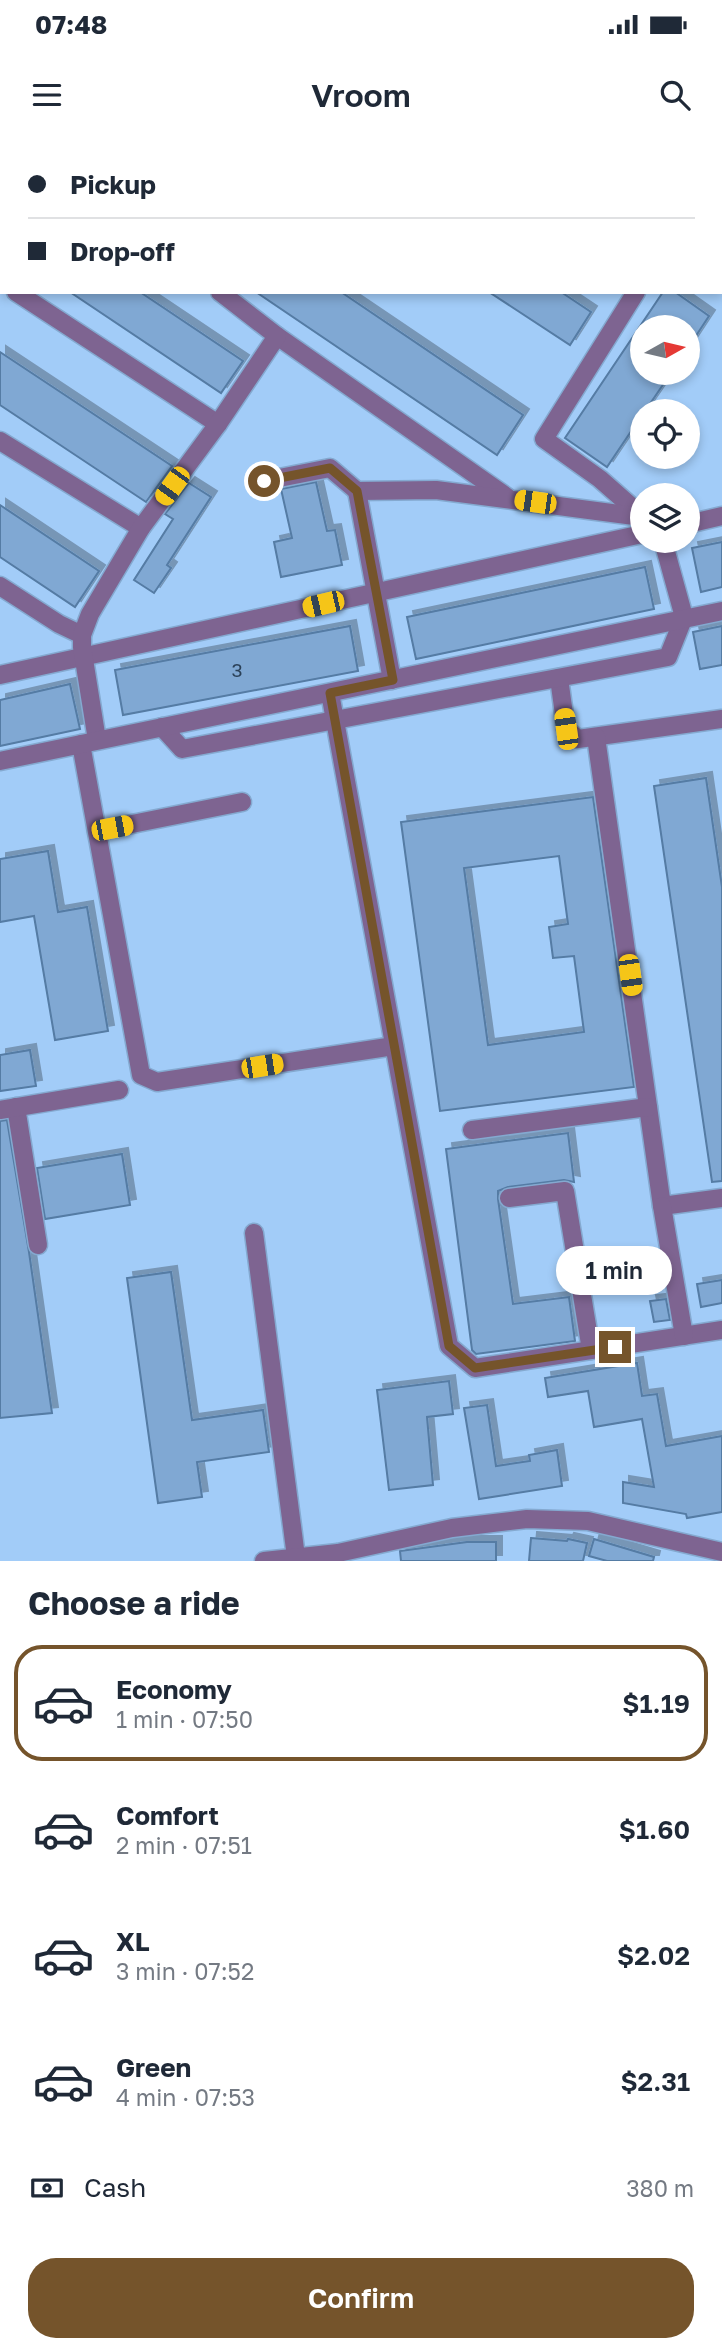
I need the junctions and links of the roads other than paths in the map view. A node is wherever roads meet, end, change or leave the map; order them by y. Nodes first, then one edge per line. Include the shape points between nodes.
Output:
1 (19, 294) edge
2 (222, 294) edge
3 (635, 294) edge
4 (278, 336) junction
5 (218, 424) junction
6 (0, 441) edge
7 (264, 481) dead end
8 (357, 491) junction
9 (508, 498) junction
10 (630, 506) edge
11 (630, 515) edge
12 (722, 516) edge
13 (700, 521) edge
14 (141, 528) junction
15 (630, 537) edge
16 (666, 553) edge
17 (0, 586) edge
18 (376, 592) junction
19 (722, 611) edge
20 (684, 617) junction
21 (82, 635) junction
22 (84, 659) junction
23 (0, 675) edge
24 (559, 678) junction
25 (393, 680) junction
26 (330, 693) junction
27 (722, 719) edge
28 (335, 721) junction
29 (162, 727) junction
30 (596, 737) junction
31 (89, 742) junction
32 (0, 761) edge
33 (242, 802) dead end
34 (97, 831) junction
35 (394, 1046) junction
36 (119, 1090) dead end
37 (648, 1107) junction
38 (8, 1108) edge
39 (472, 1130) dead end
40 (509, 1198) dead end
41 (722, 1198) edge
42 (662, 1206) junction
43 (254, 1233) dead end
44 (38, 1245) dead end
45 (722, 1330) edge
46 (684, 1336) junction
47 (591, 1350) junction
48 (722, 1552) edge
49 (296, 1557) junction
50 (338, 1557) edge
51 (264, 1561) edge

1 - 5 street
2 - 4 street
3 - 10 street via 544,439
4 - 5 street
4 - 9 street
5 - 14 street
6 - 14 street
7 - 8 street via 330,468
8 - 9 street via 436,490
8 - 18 street
9 - 11 street
12 - 13 street
14 - 21 street via 102,591
15 - 18 street
16 - 20 street
17 - 21 street
18 - 22 street
18 - 25 street
19 - 20 street
20 - 24 street via 668,657
20 - 25 street
21 - 22 street
22 - 23 street
22 - 31 street
24 - 28 street
24 - 30 street via 566,729 578,739
25 - 26 street
26 - 28 street
26 - 29 street
27 - 30 street
28 - 29 street via 182,750
28 - 35 street
29 - 31 street
30 - 37 street
31 - 32 street
31 - 34 street
33 - 34 street
34 - 35 street via 141,1075 157,1082
35 - 47 street via 449,1346 475,1368
36 - 38 street
37 - 39 street
37 - 42 street
38 - 44 street
40 - 47 street via 565,1191
41 - 42 street
42 - 46 street
43 - 49 street
45 - 46 street
46 - 47 street
48 - 50 street via 589,1521 527,1519 452,1528
49 - 50 street
49 - 51 street

